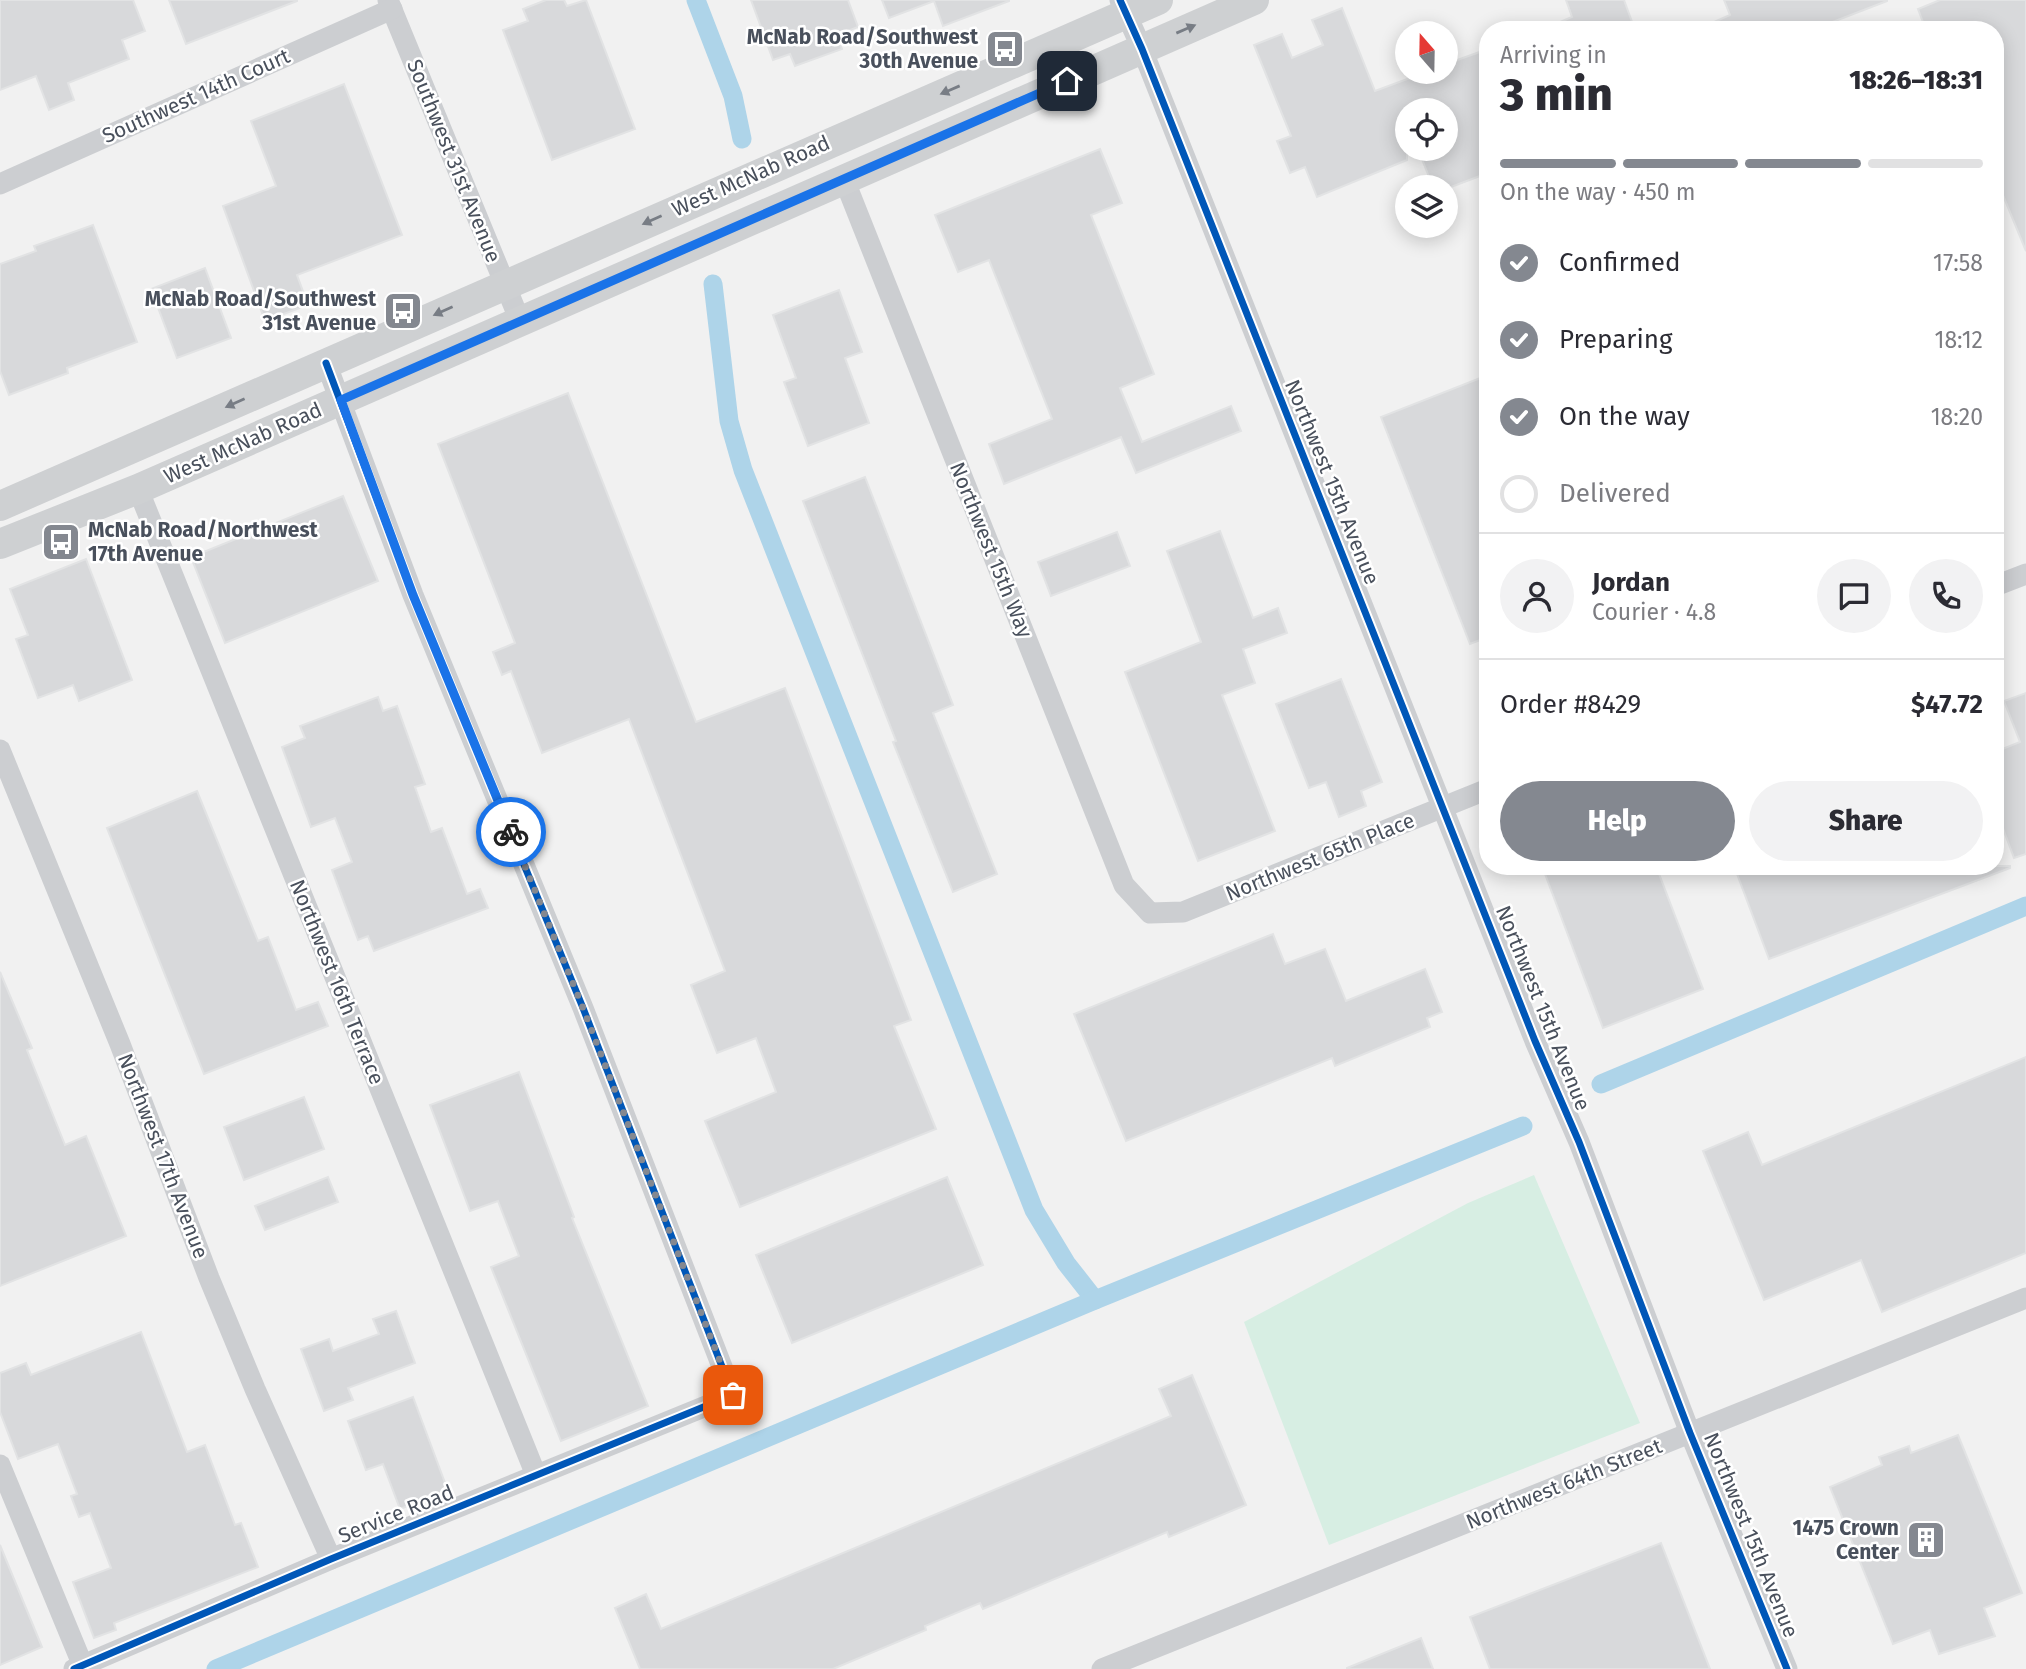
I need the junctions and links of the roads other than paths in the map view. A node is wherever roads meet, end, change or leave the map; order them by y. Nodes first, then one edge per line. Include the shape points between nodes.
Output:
1 (1157, 0) edge
2 (1254, 0) edge
3 (390, 5) edge
4 (1123, 7) edge
5 (1142, 49) junction
6 (844, 179) junction
7 (0, 184) edge
8 (504, 284) junction
9 (520, 321) junction
10 (326, 363) junction
11 (341, 400) junction
12 (138, 489) junction
13 (0, 506) edge
14 (0, 544) edge
15 (2026, 574) edge
16 (2004, 583) edge
17 (0, 750) edge
18 (1479, 793) edge
19 (1442, 808) junction
20 (1150, 913) joint
21 (2026, 1298) edge
22 (1690, 1433) junction
23 (0, 1465) edge
24 (536, 1475) junction
25 (331, 1559) junction
26 (78, 1667) edge
27 (1102, 1669) edge
28 (1787, 1669) edge

1 - 4 main road, West McNab Road
5 -> 2 main road, West McNab Road
3 - 7 street, Southwest 14th Court
3 - 8 street, Southwest 31st Avenue
4 - 5 street, Northwest 15th Avenue
4 -> 8 main road, West McNab Road
5 - 6 main road, West McNab Road
5 - 19 street, Northwest 15th Avenue
6 - 9 main road, West McNab Road
6 - 20 street, Northwest 15th Way via 1124,885
8 - 9 street, Southwest 31st Avenue
8 -> 10 main road, West McNab Road
9 - 11 main road, West McNab Road
10 - 11 street
10 -> 13 main road, West McNab Road
11 - 12 main road, West McNab Road
11 - 24 street, Service Road via 413,595 583,1008 733,1395
12 - 14 main road, West McNab Road
12 - 24 street, Northwest 16th Terrace
15 - 16 street
17 - 25 street, Northwest 17th Avenue via 209,1278
18 - 19 street, Northwest 65th Place
19 - 20 street, Northwest 65th Place via 1184,912
19 - 22 street, Northwest 15th Avenue via 1579,1142
21 - 22 street, Northwest 64th Street
22 - 27 street, Northwest 64th Street
22 - 28 street, Northwest 15th Avenue
23 - 26 street, Service Road
24 - 25 street, Service Road
25 - 26 street, Service Road

